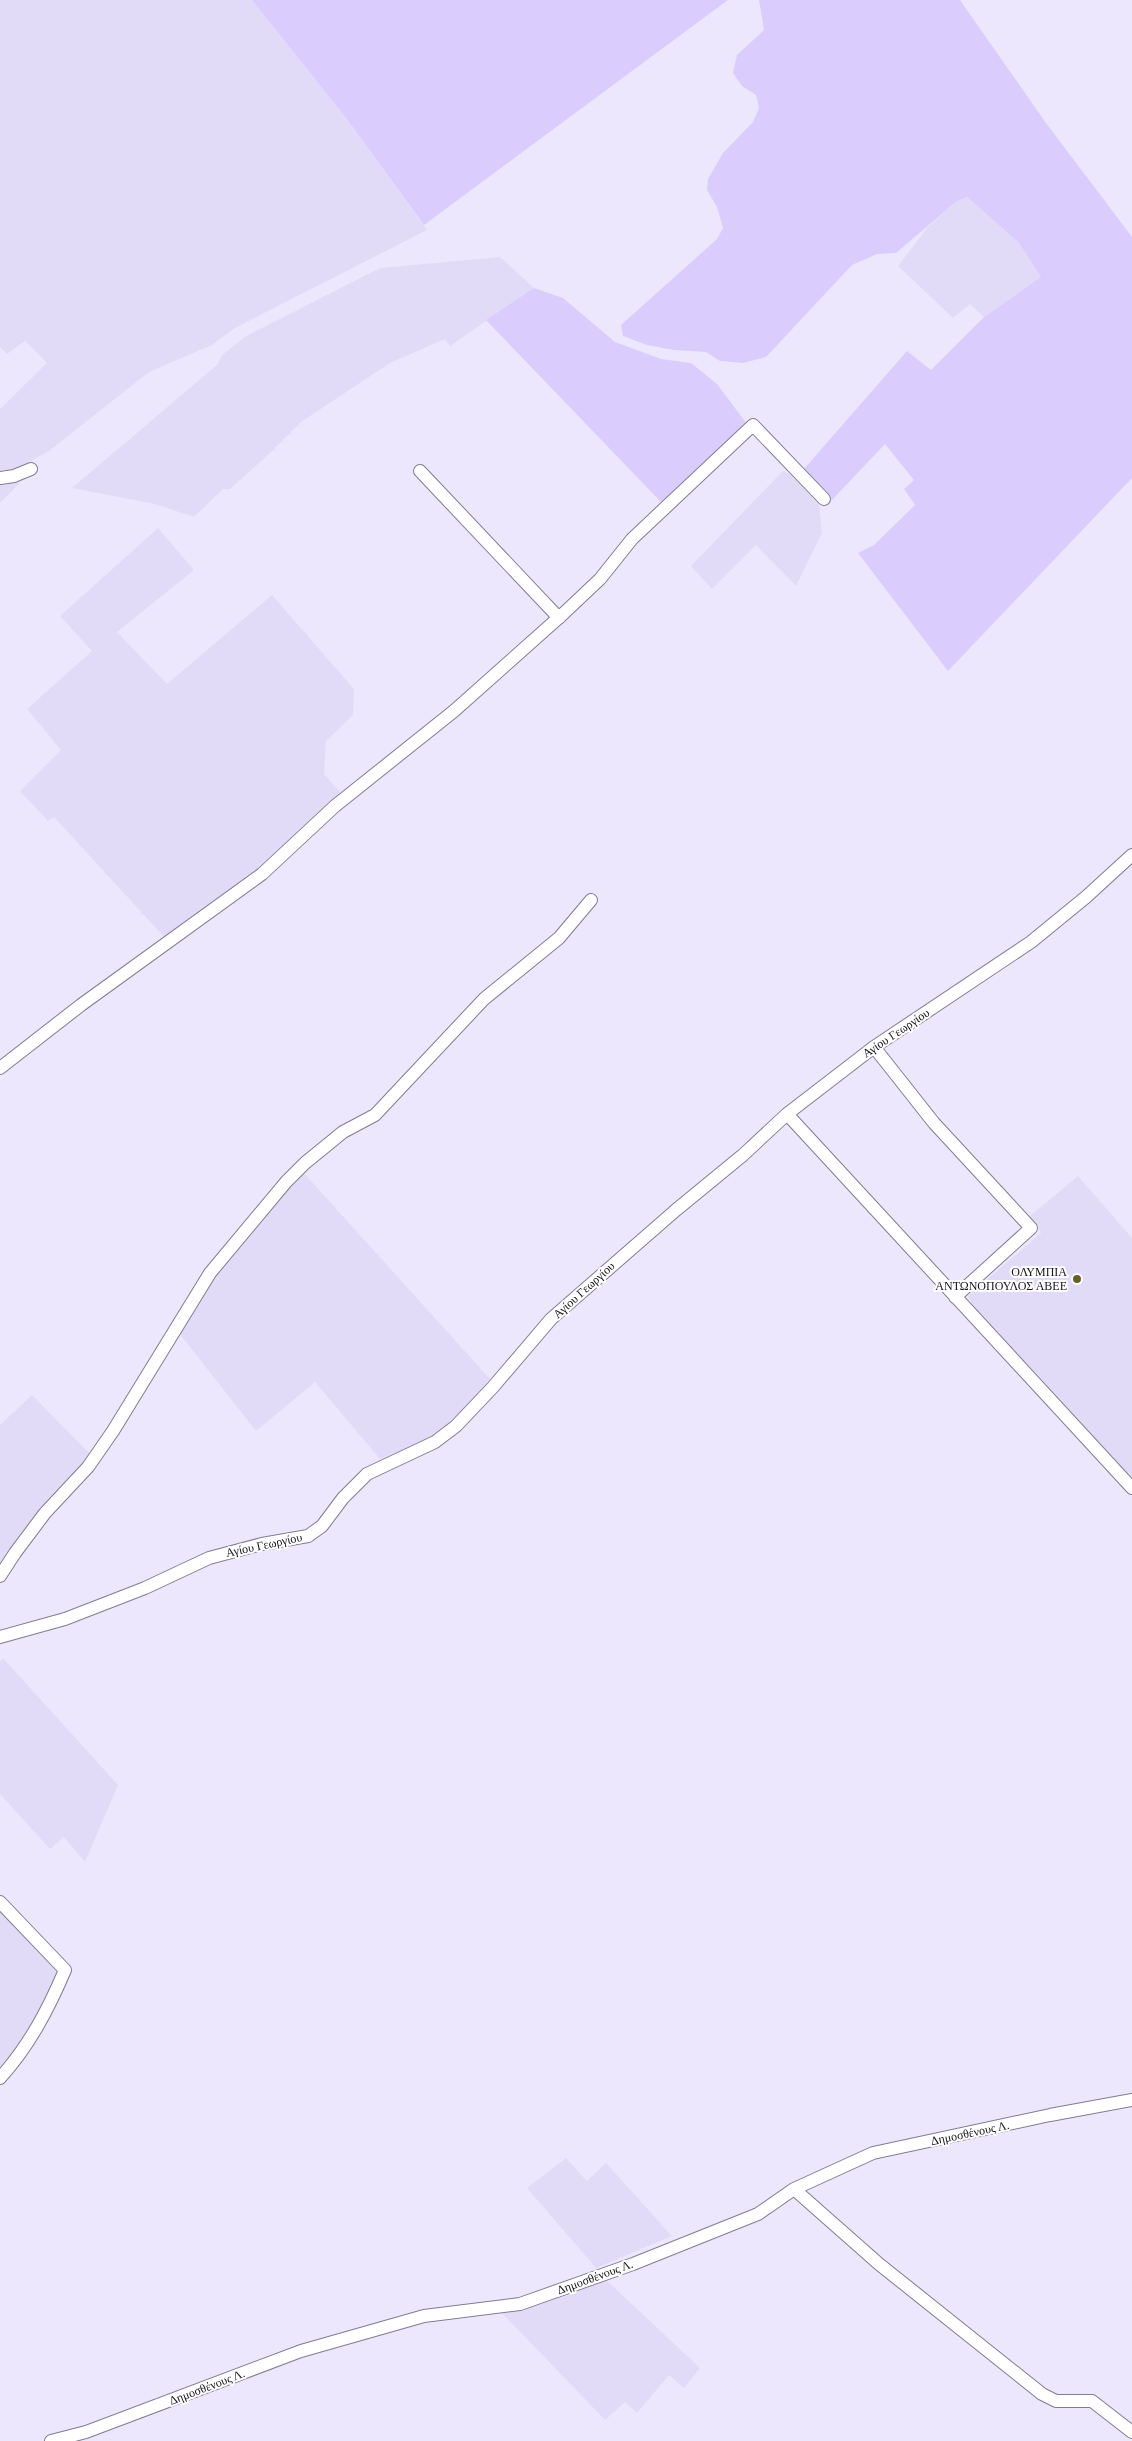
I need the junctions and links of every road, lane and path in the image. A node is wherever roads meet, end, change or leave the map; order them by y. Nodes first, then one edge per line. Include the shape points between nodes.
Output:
1 (32, 469) dead end
2 (420, 471) dead end
3 (0, 478) edge
4 (824, 500) dead end
5 (559, 618) junction
6 (1132, 855) edge
7 (591, 900) dead end
8 (874, 1047) junction
9 (0, 1068) edge
10 (787, 1114) junction
11 (955, 1297) junction
12 (1132, 1488) edge
13 (0, 1576) edge
14 (0, 1637) edge
15 (0, 1902) edge
16 (0, 2078) edge
17 (1132, 2100) edge
18 (794, 2190) junction
19 (1132, 2432) edge
20 (51, 2441) edge

1 - 3 street
2 - 5 street
4 - 5 street via 754,425 632,539 600,579
5 - 9 street via 454,711 335,806 262,874
6 - 8 street, Αγίου Γεωργίου via 1031,942
7 - 13 street via 559,938 484,999 375,1115 343,1132 286,1182 210,1273 113,1431 88,1467 15,1552
8 - 10 street, Αγίου Γεωργίου
8 - 11 street via 934,1123 1031,1228
10 - 11 street
10 - 14 street, Αγίου Γεωργίου via 551,1319 456,1426 435,1442 367,1474 322,1526 308,1536 209,1558 145,1588 64,1619
11 - 12 street
15 - 16 street via 65,1970 50,2006
17 - 18 street, Δημοσθένους Λ. via 873,2153
18 - 19 street via 879,2264 1042,2394 1056,2401 1092,2401
18 - 20 street, Δημοσθένους Λ. via 758,2214 633,2264 520,2304 424,2316 320,2345 86,2432

